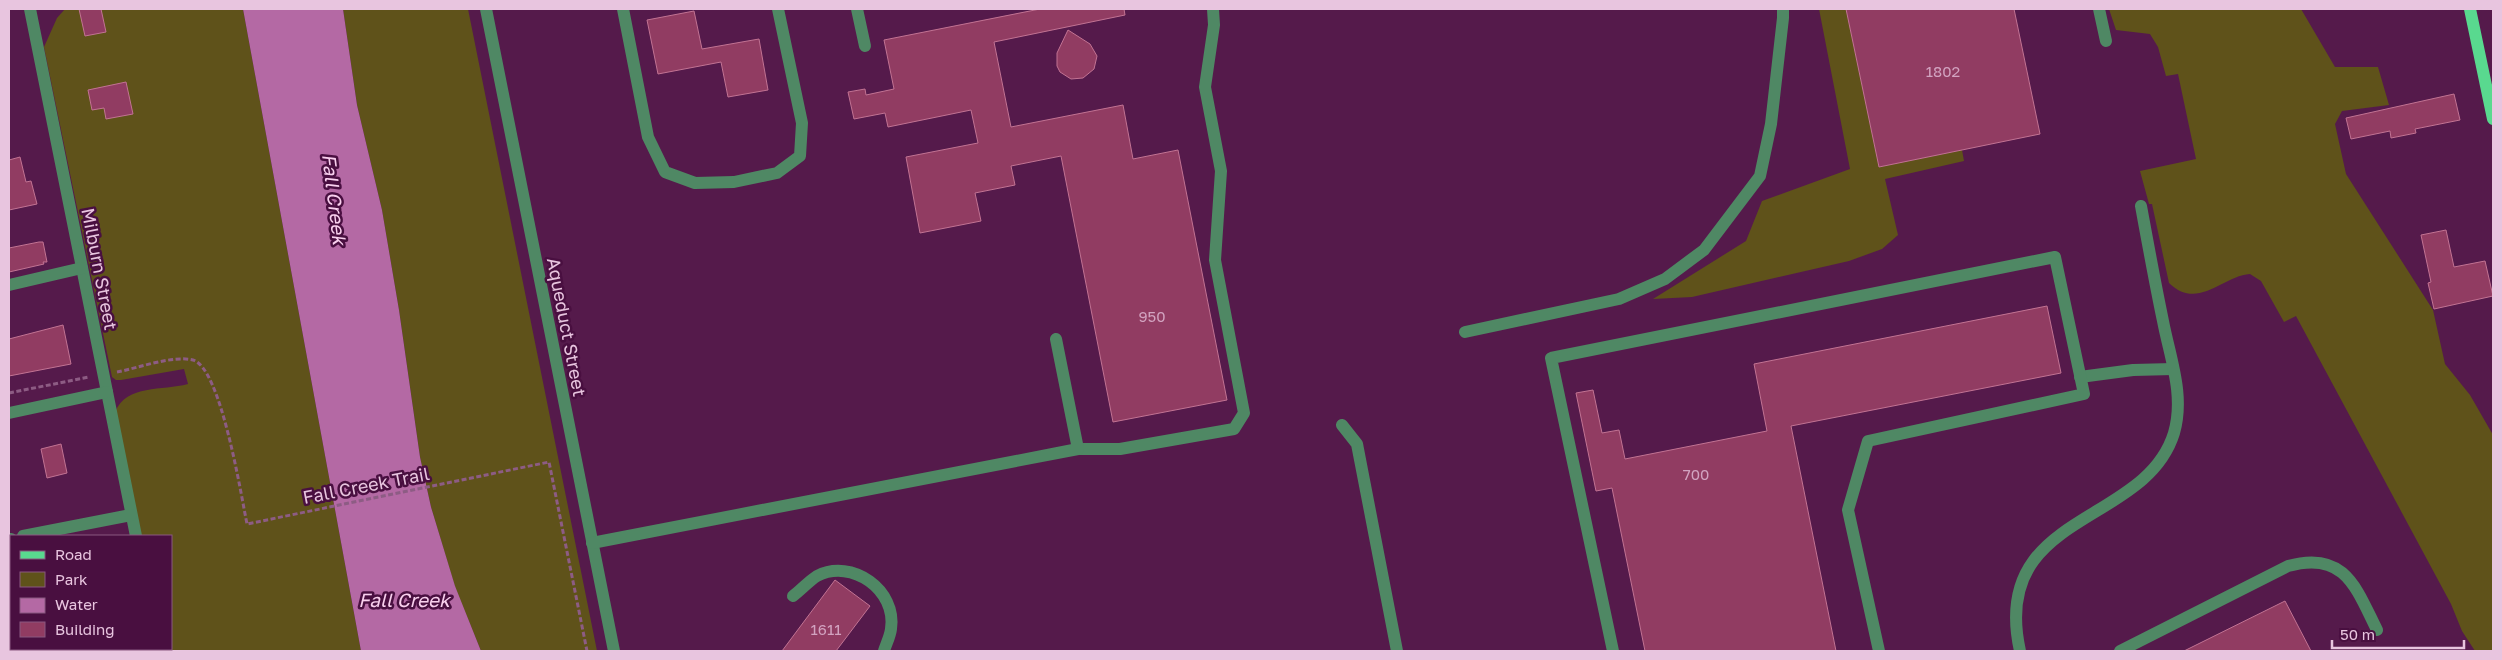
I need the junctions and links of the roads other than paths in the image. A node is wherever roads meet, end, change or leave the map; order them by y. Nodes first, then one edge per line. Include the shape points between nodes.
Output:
1 (30, 9) edge
2 (486, 9) edge
3 (623, 9) edge
4 (778, 9) edge
5 (857, 9) edge
6 (1213, 9) edge
7 (1783, 9) edge
8 (2099, 9) edge
9 (2470, 9) edge
10 (2106, 41) dead end
11 (865, 46) dead end
12 (2493, 114) edge
13 (2141, 206) dead end
14 (82, 268) junction
15 (9, 285) edge
16 (1465, 332) dead end
17 (1056, 339) dead end
18 (2173, 369) junction
19 (2080, 377) junction
20 (107, 392) junction
21 (9, 413) edge
22 (1342, 425) dead end
23 (1078, 449) junction
24 (131, 515) junction
25 (28, 535) edge
26 (136, 535) edge
27 (592, 543) junction
28 (794, 596) dead end
29 (2377, 630) dead end
30 (614, 651) edge
31 (884, 651) edge
32 (1397, 651) edge
33 (1613, 651) edge
34 (1879, 651) edge
35 (2020, 651) edge
36 (2120, 651) edge

1 - 14 street, Milburn Street
2 - 27 street, Aqueduct Street
3 - 4 street via 648,137 665,172 695,183 734,182 776,173 800,156 802,123
5 - 11 street
6 - 23 street via 1214,25 1205,87 1221,171 1215,260 1244,413 1234,429 1120,449
7 - 16 street via 1771,124 1760,176 1704,250 1665,280 1619,299
8 - 10 street
9 - 12 main road
13 - 18 street
14 - 15 street
14 - 20 street, Milburn Street
17 - 23 street
18 - 19 street
18 - 35 street via 2178,411 2169,445 2143,478 2054,538 2036,557 2019,592 2016,620
19 - 33 street via 2055,256 1551,358
19 - 34 street via 2084,394 1868,441 1848,510
20 - 21 street
20 - 24 street, Milburn Street
22 - 32 street via 1357,444
23 - 27 street
24 - 25 street
24 - 26 street, Milburn Street
27 - 30 street, Aqueduct Street
28 - 31 street via 818,576 845,570 863,576 880,589 888,606 892,628
29 - 36 street via 2348,576 2332,566 2306,561 2288,566

